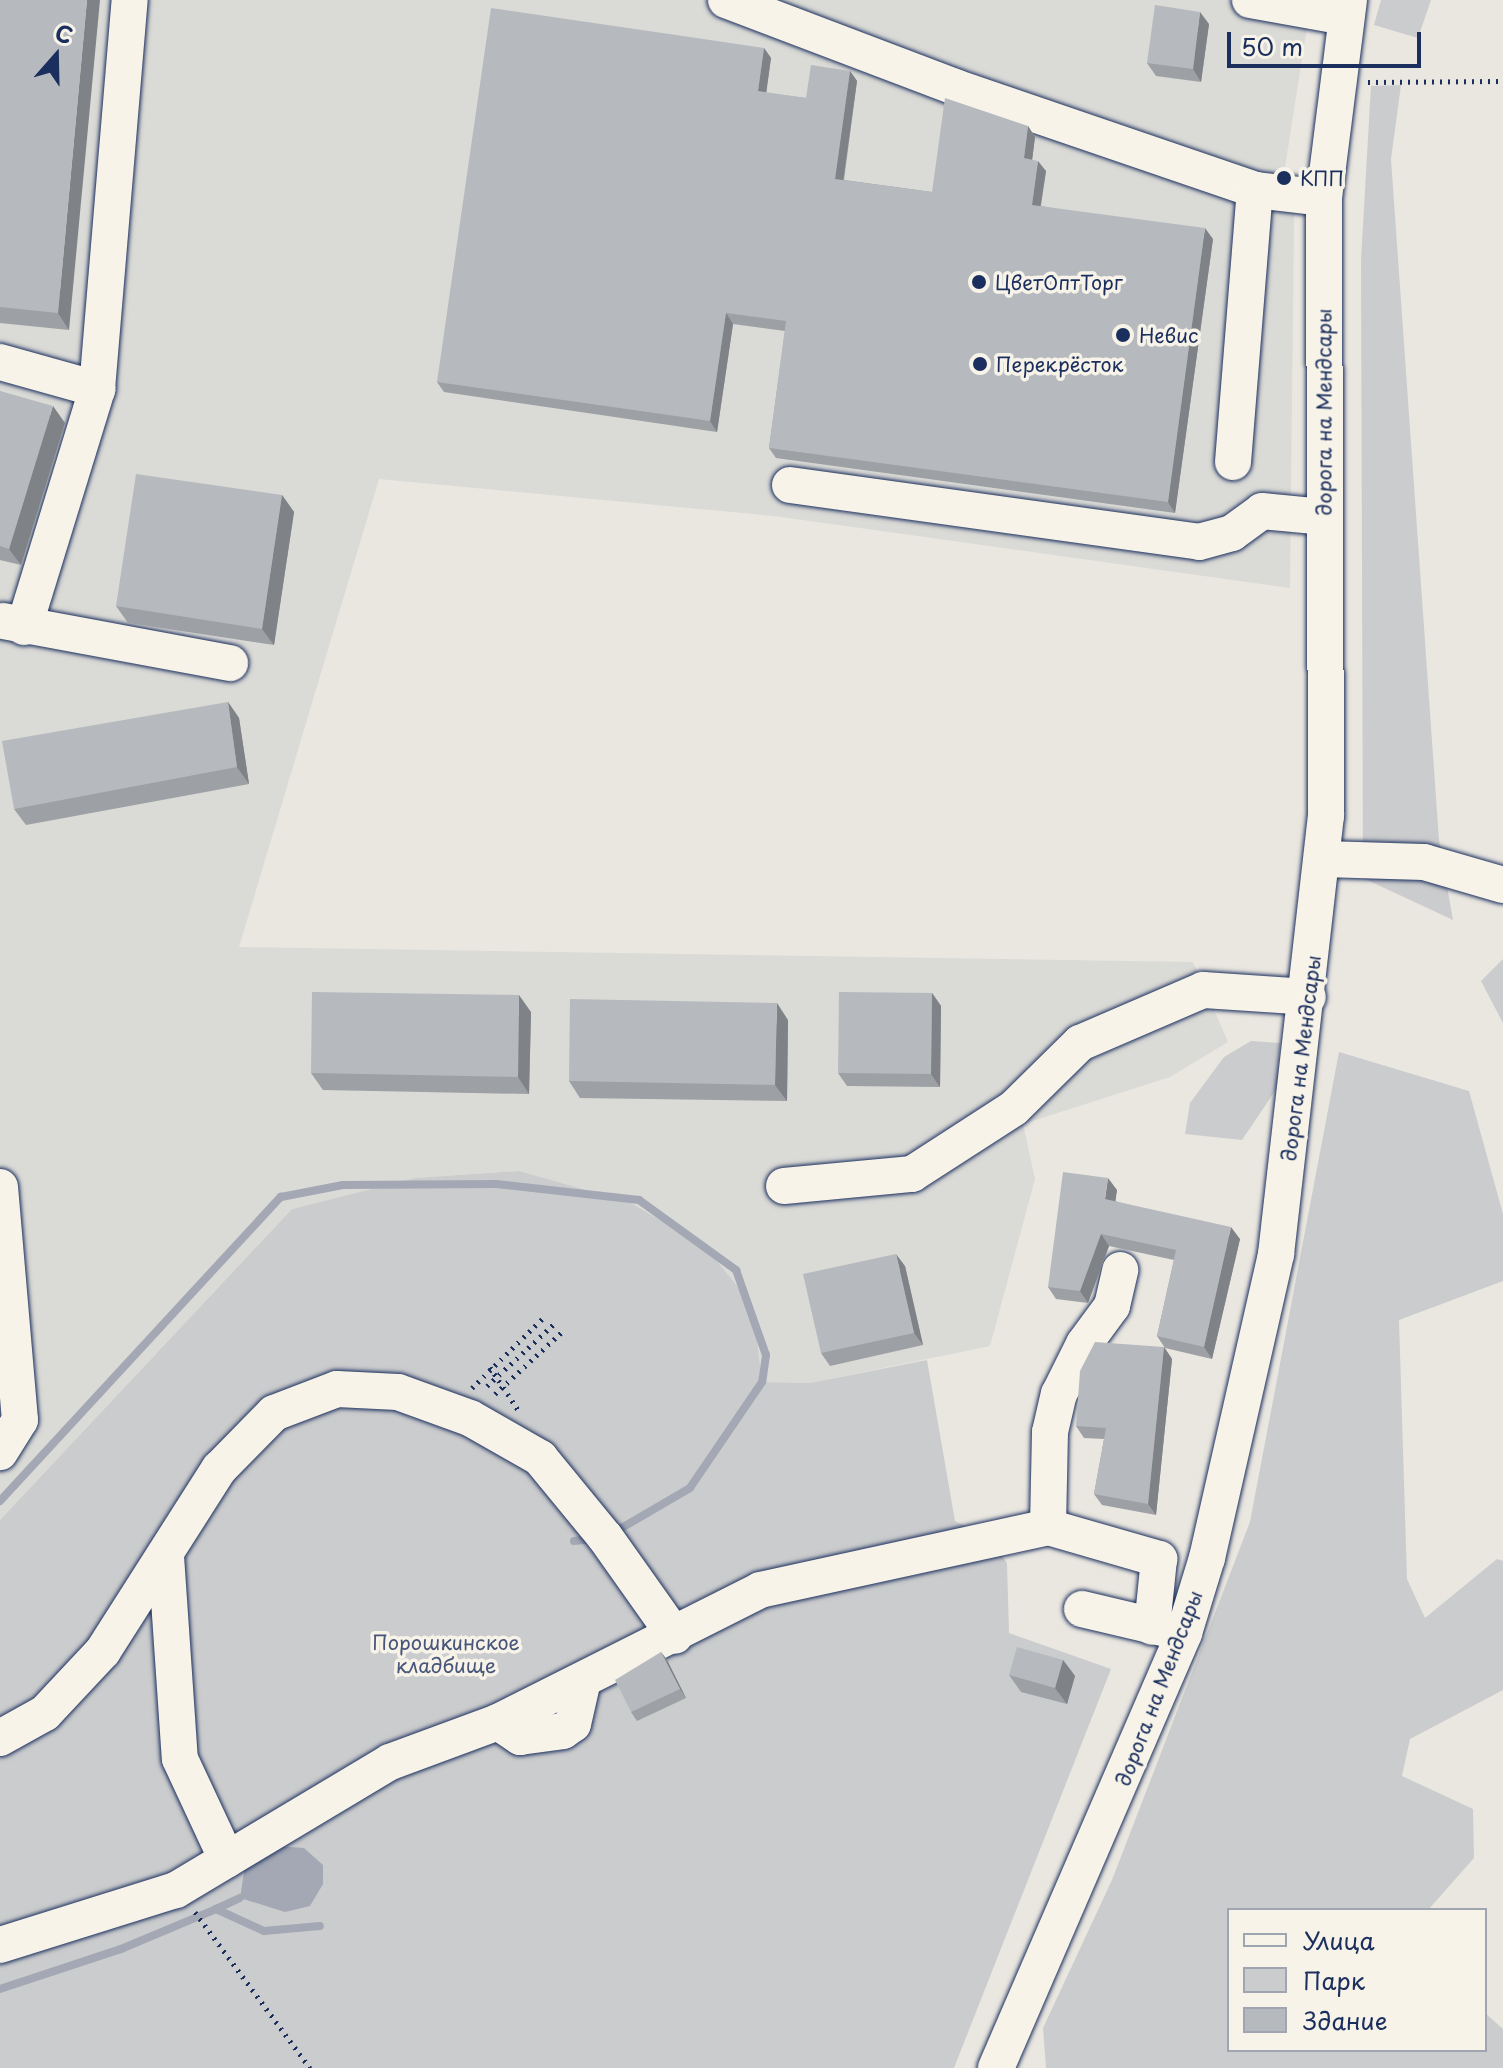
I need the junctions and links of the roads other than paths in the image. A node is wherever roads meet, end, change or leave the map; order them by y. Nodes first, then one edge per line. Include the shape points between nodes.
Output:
1 (130, 0) edge
2 (726, 0) edge
3 (1250, 0) edge
4 (1347, 8) edge
5 (1255, 190) junction
6 (1324, 198) junction
7 (0, 362) edge
8 (97, 389) junction
9 (1233, 462) dead end
10 (790, 485) dead end
11 (1323, 517) junction
12 (12, 624) edge
13 (230, 663) dead end
14 (1323, 859) junction
15 (1503, 885) edge
16 (1308, 997) junction
17 (784, 1186) dead end
18 (0, 1187) edge
19 (1120, 1270) dead end
20 (0, 1452) edge
21 (1048, 1527) junction
22 (166, 1556) junction
23 (1082, 1609) dead end
24 (1168, 1630) junction
25 (675, 1636) junction
26 (0, 1738) edge
27 (227, 1860) junction
28 (0, 1945) edge
29 (996, 2068) edge

1 - 8 street
2 - 5 street via 955,87
3 - 4 street
4 - 6 street, дорога на Мендсары
5 - 6 street
5 - 9 street
6 - 11 street, дорога на Мендсары
7 - 8 street
8 - 12 street
10 - 11 street via 1199,542 1232,533 1262,511
11 - 14 street, дорога на Мендсары
12 - 13 street
14 - 15 street via 1424,862
14 - 16 street, дорога на Мендсары
16 - 17 street via 1203,990 1080,1043 1014,1108 912,1174
16 - 24 street, дорога на Мендсары via 1276,1254 1207,1558
18 - 20 street via 20,1420
19 - 21 street via 1112,1306 1059,1394 1050,1432
21 - 24 street via 1159,1559
21 - 25 street via 760,1590
22 - 25 street via 219,1469 274,1413 337,1389 398,1392 470,1418 540,1458 605,1537
22 - 26 street via 103,1651 45,1713
22 - 27 street via 180,1759
23 - 24 street
24 - 29 street, дорога на Мендсары
25 - 27 street via 583,1680 573,1724 563,1731 520,1737 498,1722 390,1762
27 - 28 street via 176,1890

